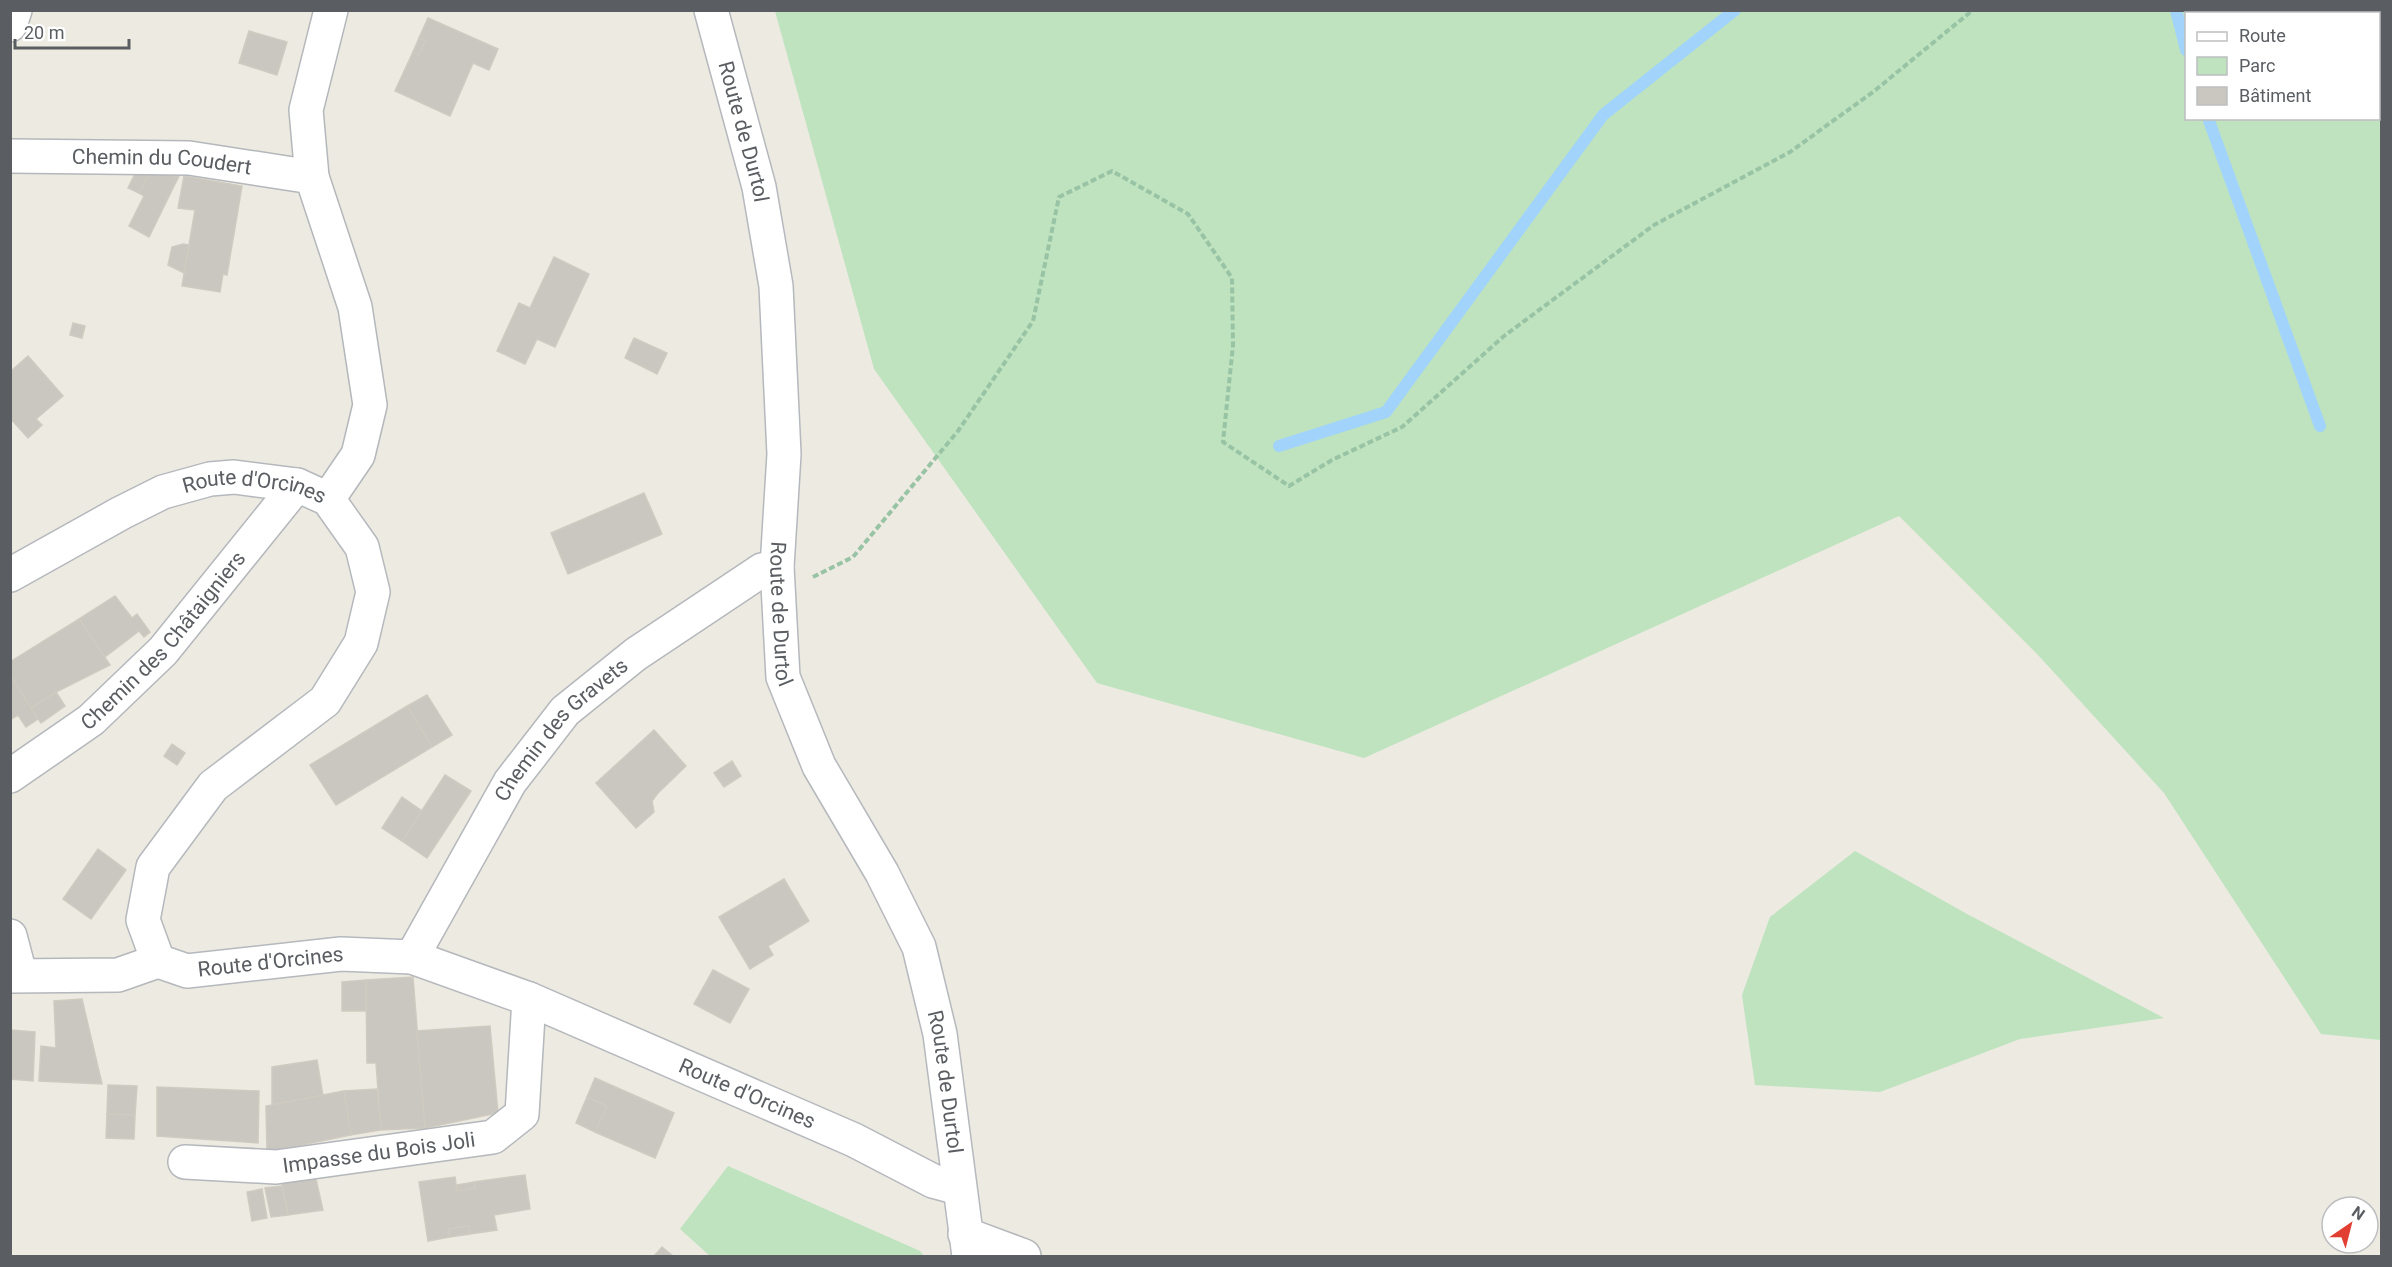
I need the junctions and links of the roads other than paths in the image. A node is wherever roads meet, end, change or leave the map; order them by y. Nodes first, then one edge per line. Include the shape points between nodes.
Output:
1 (15, 10) edge
2 (331, 10) edge
3 (711, 10) edge
4 (10, 25) edge
5 (10, 156) edge
6 (312, 177) junction
7 (297, 485) junction
8 (328, 499) junction
9 (10, 575) edge
10 (777, 581) junction
11 (10, 776) edge
12 (10, 936) edge
13 (412, 957) junction
14 (158, 961) junction
15 (15, 975) edge
16 (529, 999) junction
17 (185, 1162) dead end
18 (960, 1188) junction
19 (967, 1245) edge
20 (1024, 1257) edge

1 - 4 street
2 - 6 street via 306,110
3 - 10 street, Route de Durtol via 759,187 776,286 784,454
5 - 6 street, Chemin du Coudert via 189,158
6 - 8 street via 355,307 370,405 358,455
7 - 8 street, Route d'Orcines
7 - 9 street, Route d'Orcines via 234,477 187,484 121,513
7 - 11 street, Chemin des Châtaigniers via 163,651 91,720
8 - 14 street, Route d'Orcines via 362,547 373,592 361,643 325,701 213,786 153,867 142,920
10 - 13 street, Chemin des Gravets via 762,570 636,654 565,711 510,782
10 - 18 street, Route de Durtol via 783,677 819,766 882,873 919,947 940,1034
12 - 15 street
13 - 14 street, Route d'Orcines via 341,954 187,971
13 - 16 street, Route d'Orcines
14 - 15 street via 118,975
16 - 17 street, Impasse du Bois Joli via 522,1114 493,1137 276,1167
16 - 18 street, Route d'Orcines via 855,1140 933,1180
18 - 19 street, Route de Durtol
19 - 20 street

